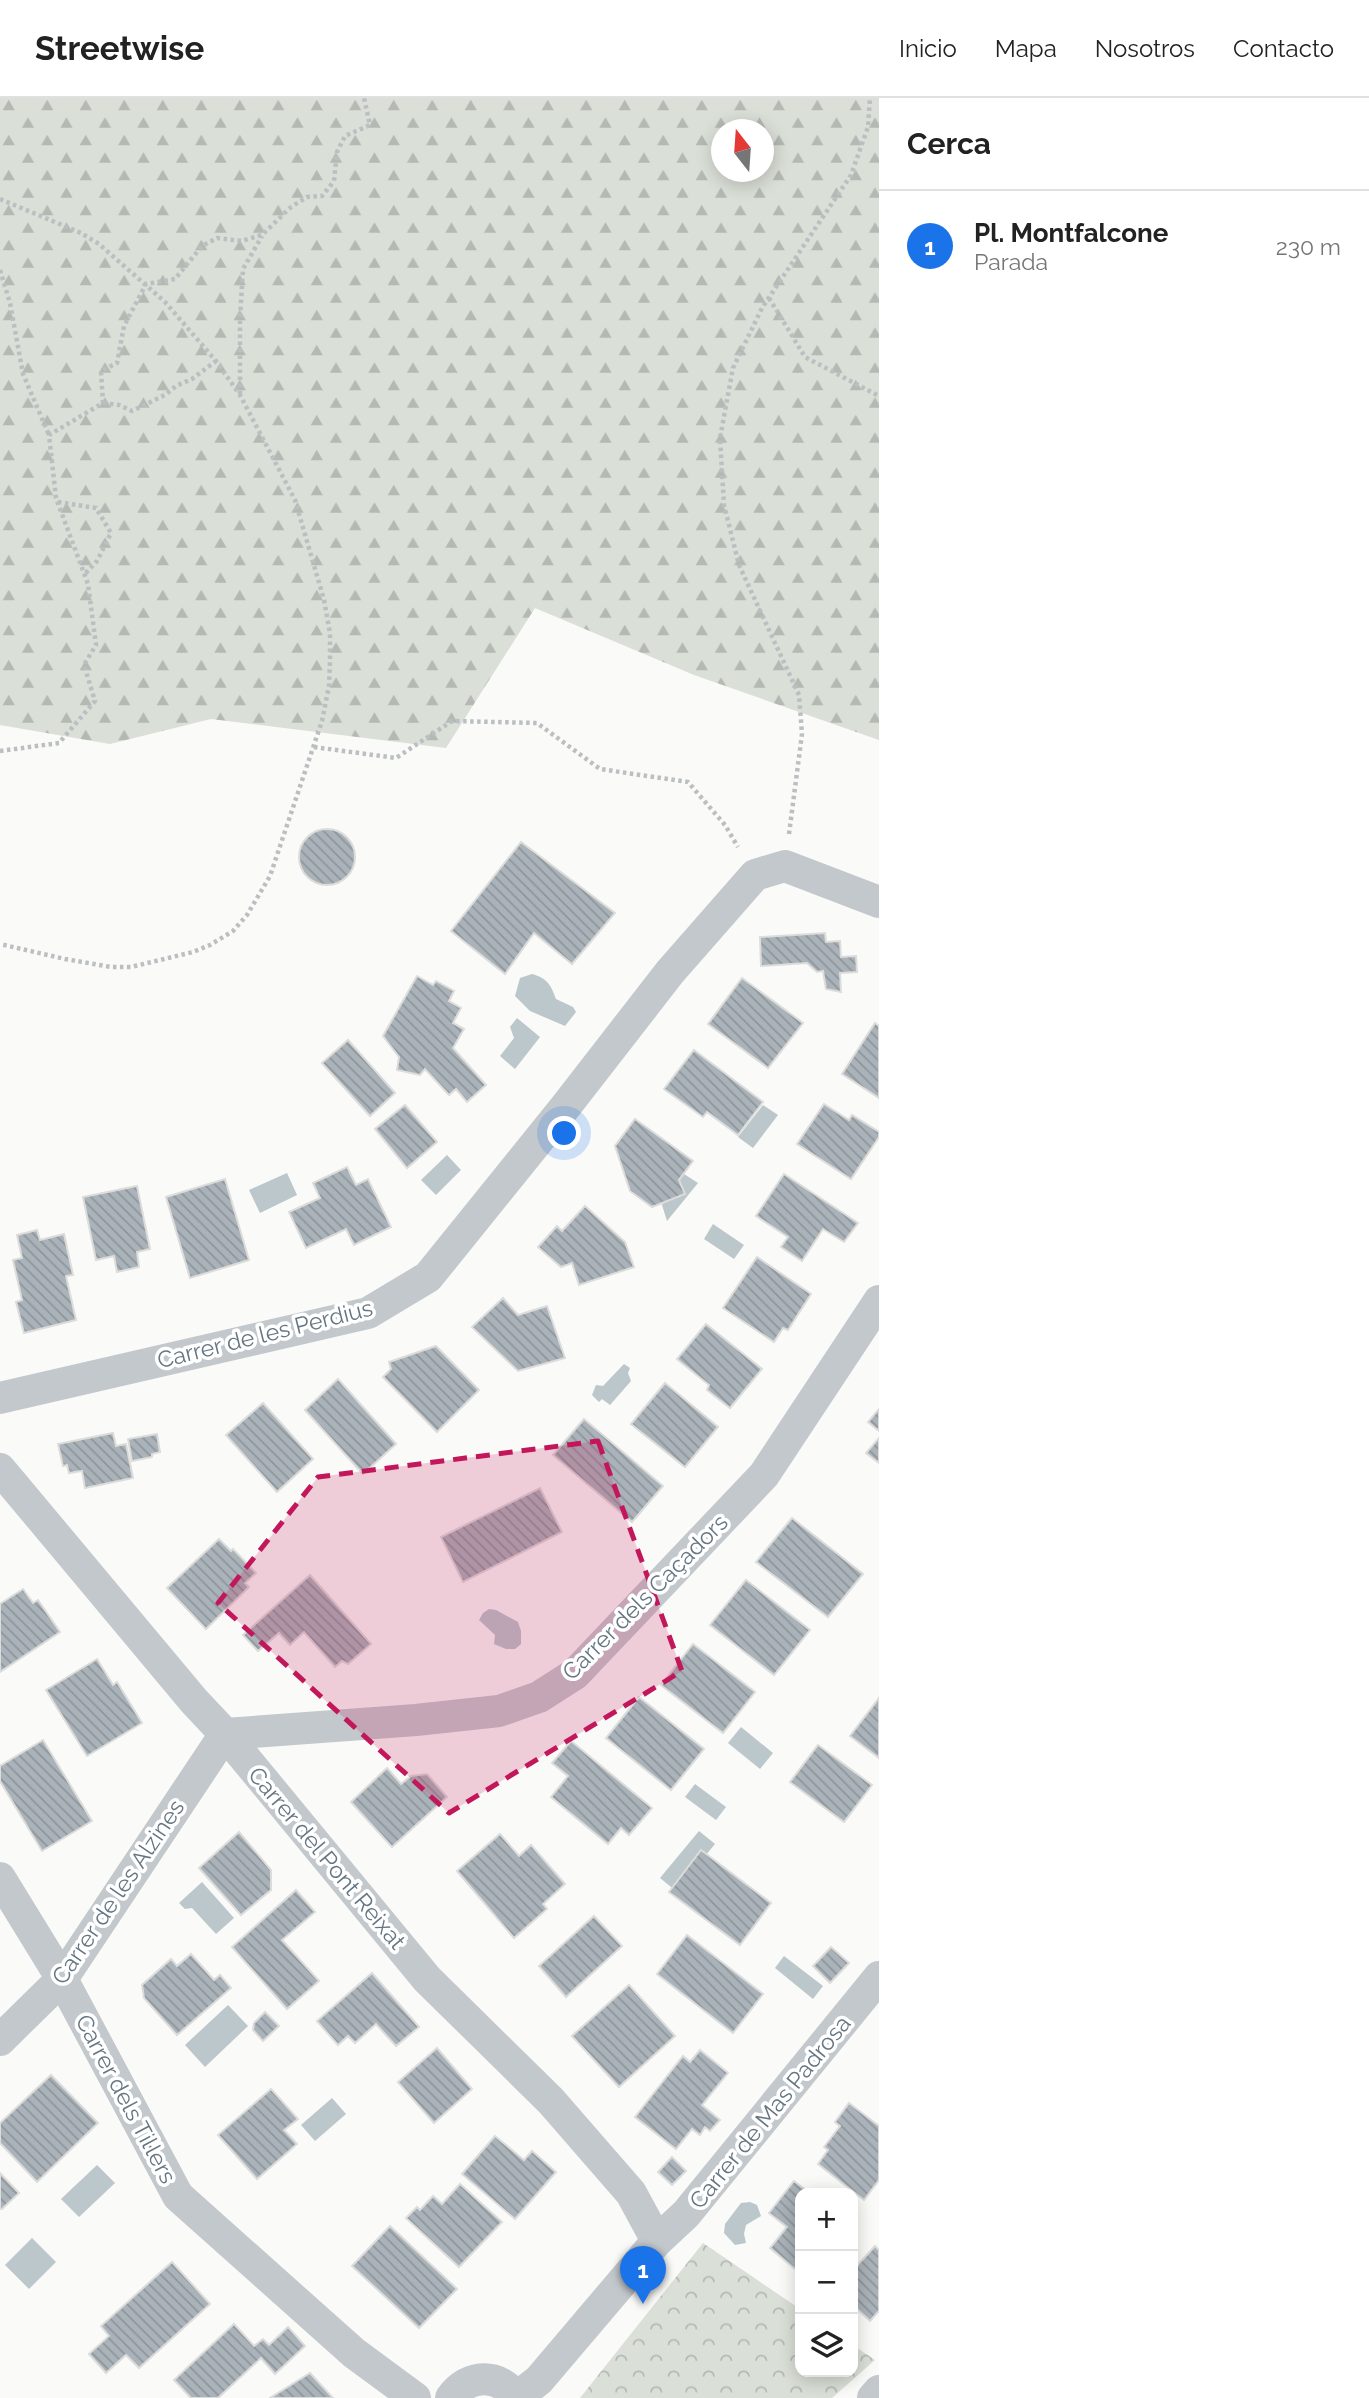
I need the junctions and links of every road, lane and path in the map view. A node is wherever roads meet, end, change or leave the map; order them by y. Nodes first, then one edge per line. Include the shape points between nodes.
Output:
1 (364, 98) edge
2 (870, 98) edge
3 (0, 199) edge
4 (262, 235) junction
5 (0, 270) edge
6 (146, 284) junction
7 (769, 298) junction
8 (216, 361) junction
9 (240, 395) junction
10 (879, 396) edge
11 (103, 403) junction
12 (49, 435) junction
13 (58, 502) junction
14 (84, 575) junction
15 (313, 747) junction
16 (0, 751) edge
17 (785, 866) junction
18 (755, 875) junction
19 (879, 902) edge
20 (0, 944) edge
21 (879, 1301) edge
22 (0, 1398) edge
23 (0, 1469) edge
24 (225, 1734) junction
25 (0, 1878) edge
26 (879, 1976) edge
27 (62, 1979) junction
28 (0, 2040) edge
29 (657, 2241) junction
30 (879, 2391) edge
31 (415, 2398) edge
32 (451, 2398) edge
33 (516, 2398) edge
34 (873, 2398) edge

1 - 4 path via 370,125 345,136 337,152 334,181 323,196 307,197 291,207
2 - 7 path via 868,127 851,175
3 - 6 path via 81,233
4 - 6 path via 241,241 217,238 202,246 175,279
4 - 9 path via 243,269
5 - 12 path via 23,374
6 - 8 path
6 - 11 path via 124,326 117,363 101,372
7 - 10 path via 804,357
7 - 17 path via 733,368 720,438 724,505 739,565 799,695 802,734
8 - 9 path
8 - 11 path via 132,411
9 - 15 path via 295,500 324,600 330,633 329,687
11 - 12 path
12 - 13 path
13 - 14 path
13 - 14 path via 96,508 111,533
14 - 16 path via 96,645 84,665 95,701 59,743
15 - 18 path via 396,758 452,721 537,723 600,769 688,782 725,825
15 - 20 path via 270,876 247,915 222,939 193,952 131,967 110,967
17 - 18 street
17 - 19 street
18 - 22 street, Carrer de les Perdius via 670,972 428,1276 368,1313
21 - 24 street, Carrer dels Caçadors via 764,1475 575,1674 538,1697 499,1712
23 - 24 street, Carrer del Pont Reixat
24 - 27 street, Carrer de les Alzines
24 - 29 street, Carrer del Pont Reixat via 427,1979 551,2101 631,2193
25 - 27 street, Carrer dels Til·lers
26 - 29 street, Carrer de Mas Padrosa via 686,2214
27 - 28 street, Carrer de les Alzines
27 - 31 street, Carrer dels Til·lers via 178,2196 354,2353
29 - 33 street, Carrer de Mas Padrosa via 539,2380
30 - 34 street
32 - 33 street via 462,2385 484,2379 502,2384

